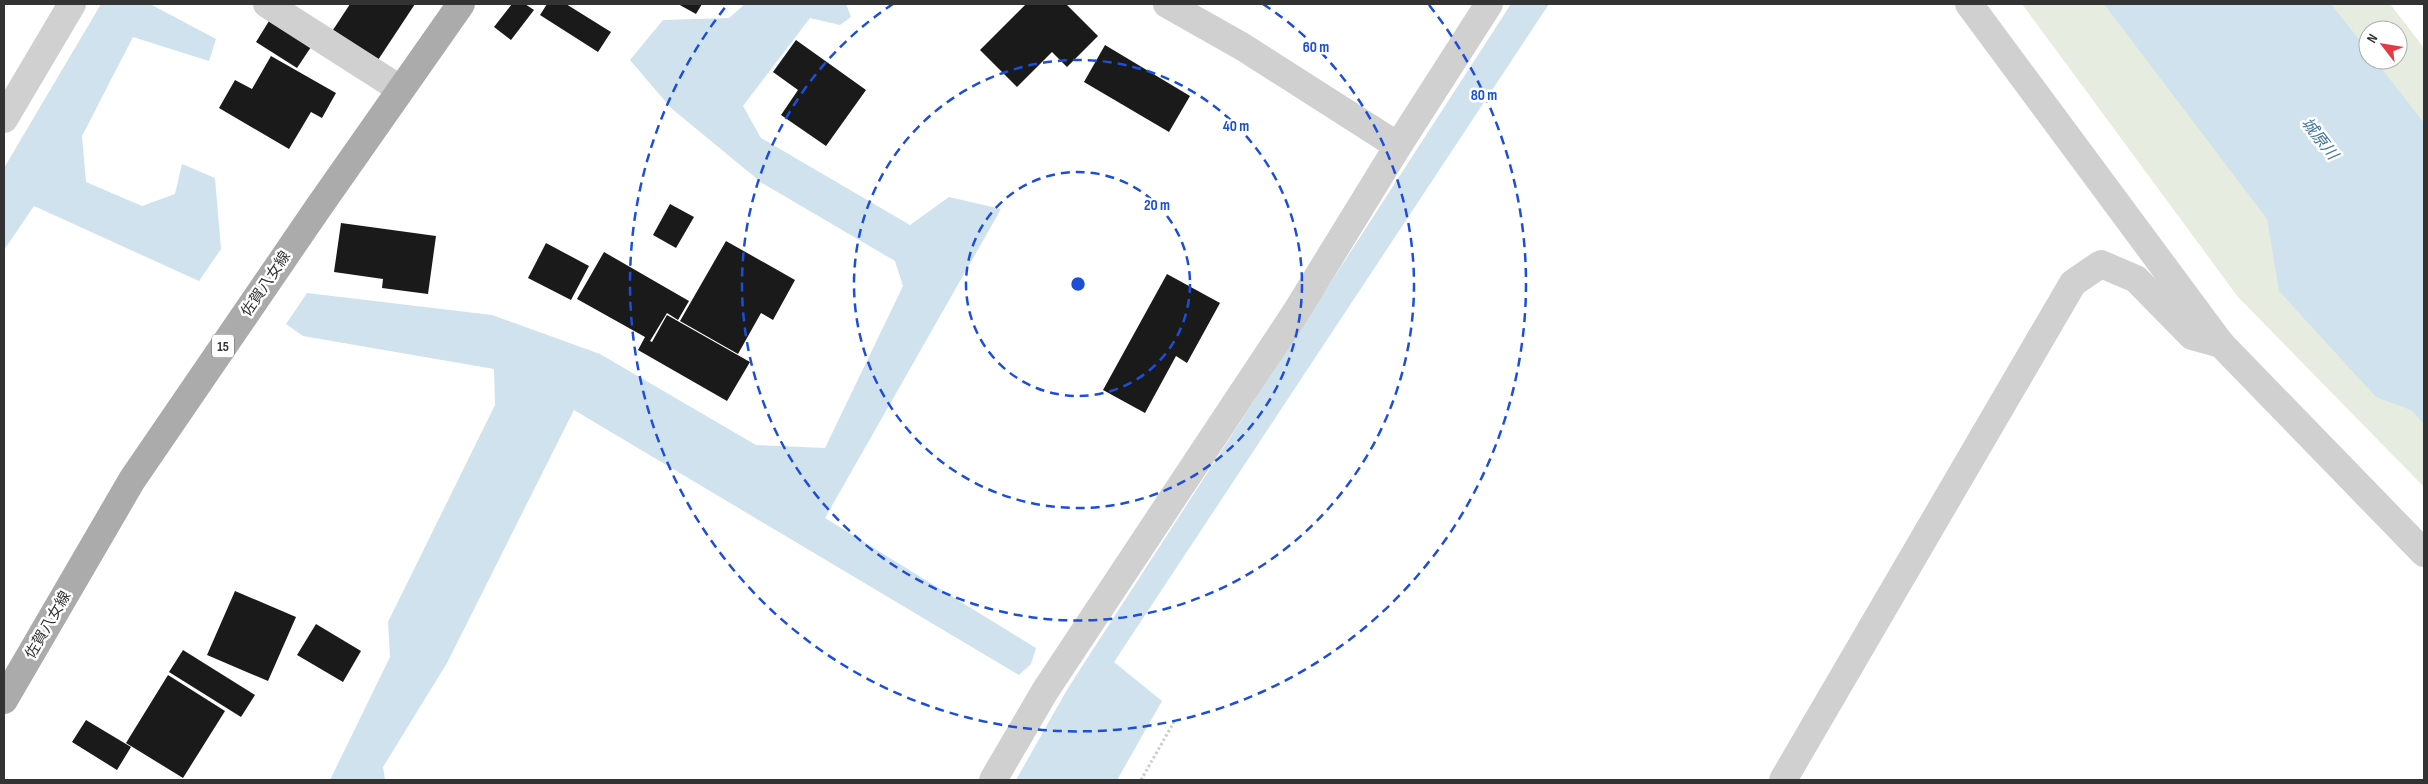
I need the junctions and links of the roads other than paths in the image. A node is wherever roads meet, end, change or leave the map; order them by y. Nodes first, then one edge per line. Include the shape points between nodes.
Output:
1 (72, 4) edge
2 (267, 4) edge
3 (462, 4) edge
4 (1167, 4) edge
5 (1489, 4) edge
6 (1969, 4) edge
7 (400, 88) junction
8 (4, 120) edge
9 (1398, 146) junction
10 (2221, 344) junction
11 (2424, 553) edge
12 (4, 700) edge
13 (993, 780) edge
14 (1783, 780) edge

1 - 8 street
2 - 7 street
3 - 7 main road, 佐賀八女線 / 15
4 - 9 street
5 - 9 street
6 - 10 street
7 - 12 main road, 佐賀八女線 / 15 via 132,480
9 - 13 street via 1296,312 1045,691
10 - 11 street
10 - 14 street via 2192,336 2136,279 2101,264 2073,283

